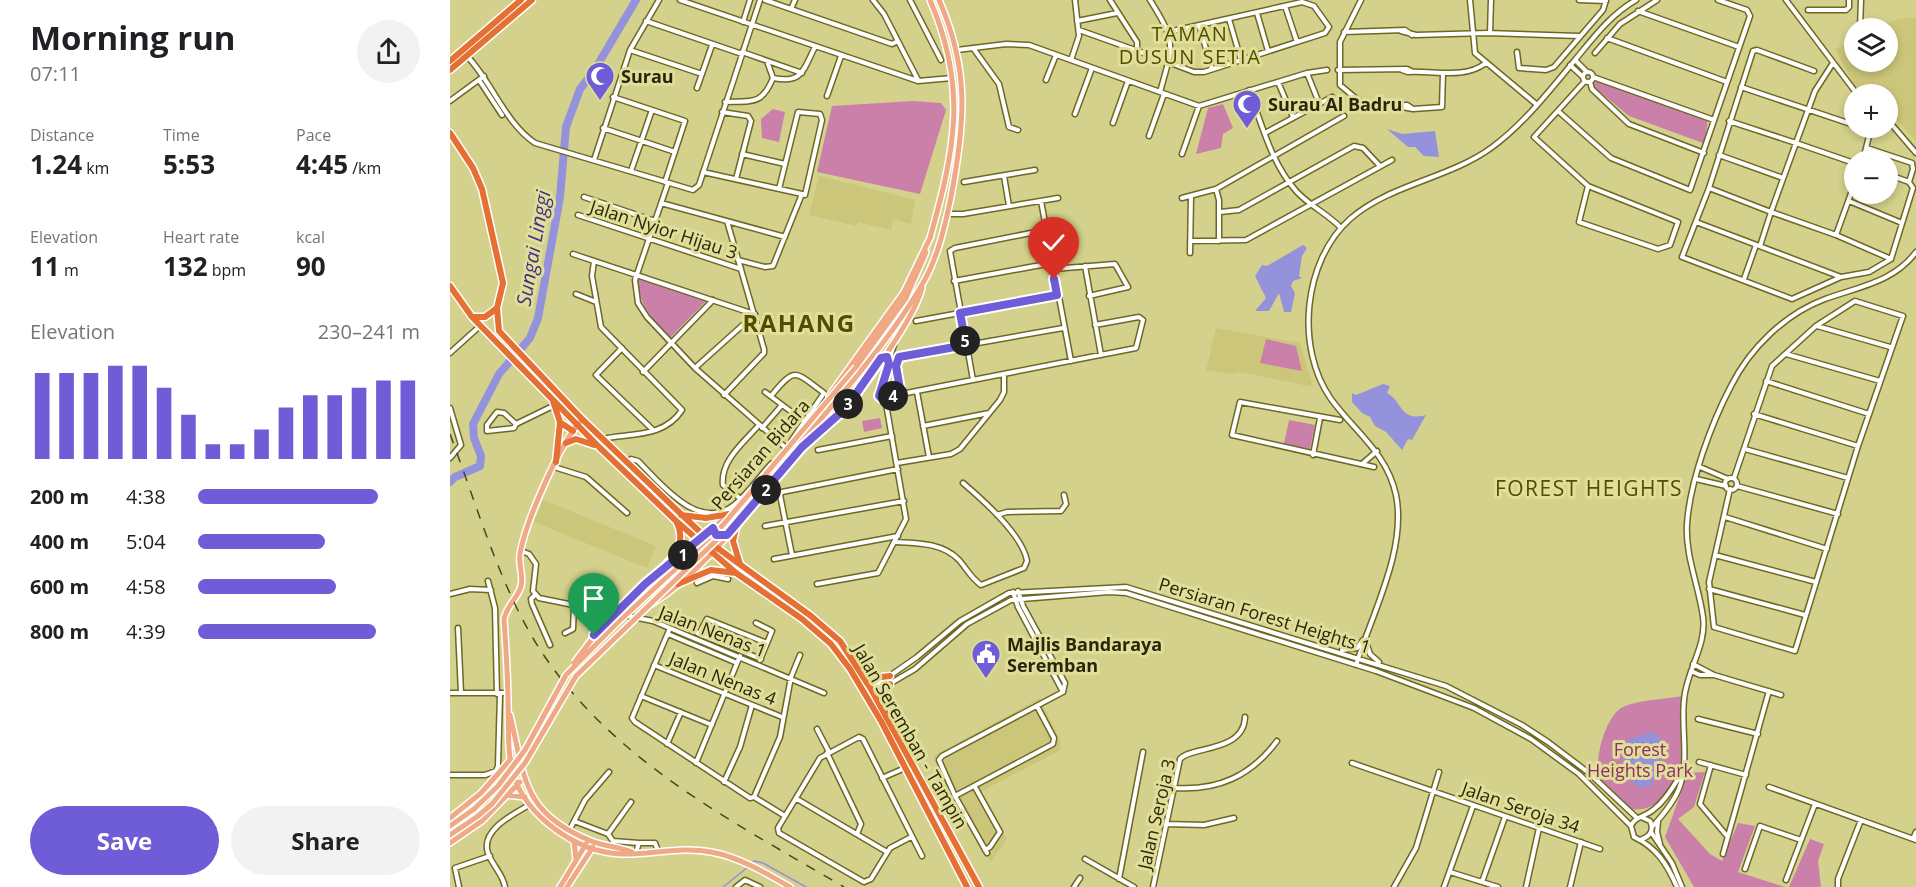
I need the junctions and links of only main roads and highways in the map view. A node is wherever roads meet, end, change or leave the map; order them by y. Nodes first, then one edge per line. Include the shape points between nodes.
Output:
1 (532, 0) edge
2 (930, 0) edge
3 (939, 0) edge
4 (518, 4) edge
5 (450, 61) edge
6 (450, 70) edge
7 (450, 133) edge
8 (931, 236) junction
9 (923, 283) junction
10 (450, 286) edge
11 (497, 308) junction
12 (472, 317) junction
13 (524, 362) junction
14 (551, 396) junction
15 (582, 419) junction
16 (560, 422) junction
17 (575, 428) junction
18 (566, 443) junction
19 (600, 448) junction
20 (555, 464) junction
21 (681, 514) junction
22 (729, 514) junction
23 (675, 520) junction
24 (736, 524) junction
25 (713, 528) junction
26 (727, 535) junction
27 (704, 536) junction
28 (698, 541) junction
29 (716, 547) junction
30 (711, 552) junction
31 (681, 556) junction
32 (695, 567) junction
33 (742, 567) junction
34 (678, 573) junction
35 (736, 573) junction
36 (645, 584) junction
37 (678, 584) junction
38 (646, 608) junction
39 (855, 662) junction
40 (566, 675) junction
41 (890, 676) road end
42 (890, 684) road end
43 (508, 708) junction
44 (885, 717) junction
45 (517, 753) junction
46 (511, 758) junction
47 (523, 778) junction
48 (518, 784) junction
49 (488, 785) junction
50 (507, 796) junction
51 (525, 797) junction
52 (450, 818) edge
53 (450, 826) edge
54 (450, 835) edge
55 (574, 841) junction
56 (450, 843) edge
57 (590, 844) junction
58 (576, 860) junction
59 (560, 887) edge
60 (567, 887) edge
61 (789, 887) edge
62 (967, 887) edge
63 (979, 887) edge

1 - 4 highway
2 - 8 main road via 953,78 954,131
3 - 9 main road via 957,50 963,96 962,142 936,254
4 - 5 highway
4 - 6 highway
7 - 11 highway via 482,189 502,283
8 - 22 main road, Persiaran Bidara via 904,291 872,338 828,397
8 - 34 main road, Persiaran Bidara, bridge via 906,298 856,367 747,499
9 - 24 main road, Persiaran Bidara via 919,300 894,341 846,408 802,447
9 - 34 main road, Persiaran Bidara, bridge via 821,419 727,530
10 - 12 highway
11 - 12 highway via 484,317
11 - 13 highway via 497,325
12 - 13 highway
13 - 14 highway
13 - 15 highway, Jalan Seremban - Tampin
14 - 16 highway
14 - 17 highway
15 - 17 main road
15 - 21 highway, Jalan Seremban - Tampin
16 - 17 highway via 565,428
16 - 20 highway
17 - 18 main road
17 - 19 highway, Jalan Seremban - Tampin
18 - 19 highway via 576,439
18 - 20 main road
19 - 23 highway, Jalan Seremban - Tampin
20 - 43 main road via 520,550 521,588 504,619
21 - 22 highway via 706,518
21 - 27 highway, Jalan Seremban - Tampin
22 - 25 main road, Persiaran Bidara
23 - 28 highway, Jalan Seremban - Tampin
23 - 36 highway via 680,532 678,549
24 - 26 main road, Persiaran Bidara
24 - 33 highway via 733,541
25 - 26 main road via 716,535
25 - 27 main road, Persiaran Bidara
26 - 29 main road, Persiaran Bidara
27 - 28 main road, Persiaran Bidara
27 - 29 highway, Jalan Seremban - Tampin
28 - 30 highway, Jalan Seremban - Tampin
28 - 31 main road, Persiaran Bidara
29 - 30 main road, Persiaran Bidara
29 - 33 highway, Jalan Seremban - Tampin
30 - 32 main road, Persiaran Bidara
30 - 35 highway, Jalan Seremban - Tampin
31 - 32 main road via 692,557
31 - 36 main road, Persiaran Bidara
32 - 37 main road, Persiaran Bidara
33 - 39 highway, Jalan Seremban - Tampin via 828,630
34 - 38 main road, bridge
34 - 40 main road, bridge via 616,624
35 - 37 highway via 711,570
35 - 62 highway, Jalan Seremban - Tampin via 780,609 819,633 839,654 858,682
36 - 40 main road, Persiaran Bidara, bridge via 594,635
37 - 38 main road, Persiaran Bidara, bridge
38 - 54 main road, bridge via 576,676 525,763 492,804
39 - 41 highway via 872,678
39 - 44 highway, Jalan Seremban - Tampin
40 - 53 main road, bridge via 525,750 498,786
42 - 44 highway via 885,696
43 - 45 main road
43 - 46 main road
44 - 63 highway, Jalan Seremban - Tampin
45 - 46 main road
45 - 47 main road
46 - 48 main road
46 - 49 main road
47 - 48 main road
47 - 57 main road via 543,810
48 - 50 main road
48 - 51 main road
49 - 50 main road via 504,785
49 - 52 main road
50 - 51 main road
50 - 56 main road via 482,821
51 - 55 main road via 544,820
55 - 57 main road
55 - 58 main road
57 - 58 main road
57 - 60 main road
57 - 61 main road via 619,854 711,851 755,868
58 - 59 main road

